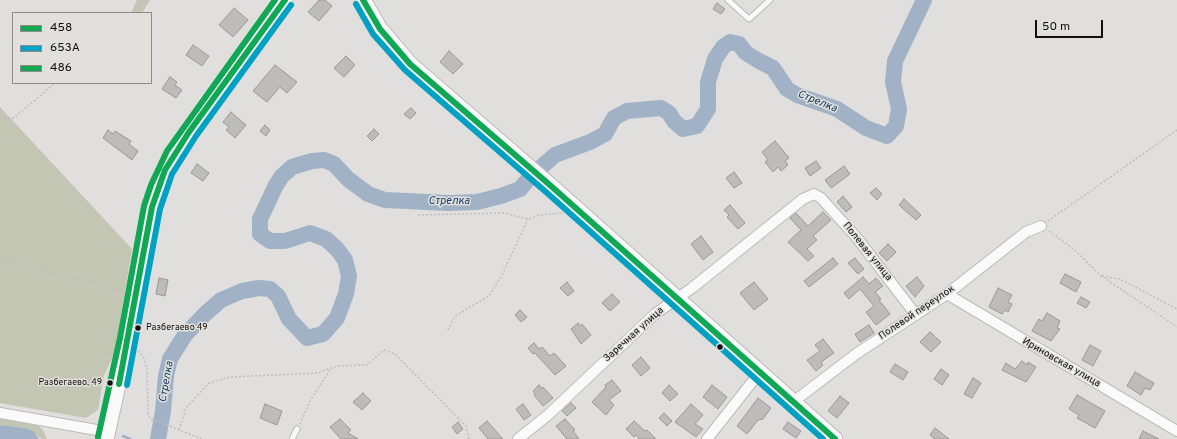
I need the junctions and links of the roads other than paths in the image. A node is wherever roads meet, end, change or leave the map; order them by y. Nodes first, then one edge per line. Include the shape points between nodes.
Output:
1 (285, 0) edge
2 (363, 0) edge
3 (728, 0) edge
4 (770, 0) edge
5 (814, 194) joint
6 (1042, 226) road end
7 (946, 294) junction
8 (676, 298) junction
9 (916, 315) junction
10 (760, 372) junction
11 (793, 402) junction
12 (0, 413) edge
13 (297, 430) road end
14 (1177, 431) edge
15 (107, 435) edge
16 (292, 439) edge
17 (518, 439) edge
18 (707, 439) edge
19 (835, 439) edge

1 - 15 main road via 181,144 158,188 152,207 128,340
2 - 8 main road via 380,29 410,64
3 - 4 lane via 749,19
5 - 8 street, Заречная улица via 803,199
5 - 9 street, Полевая улица via 821,198 857,238
6 - 7 street, Полевой переулок via 1026,232
7 - 9 street, Полевой переулок
7 - 14 street, Ириновская улица
8 - 10 main road
8 - 17 street, Заречная улица via 655,314 548,415
9 - 11 street, Полевой переулок via 856,354
10 - 11 main road
10 - 18 street
11 - 19 main road
12 - 15 street
13 - 16 lane

